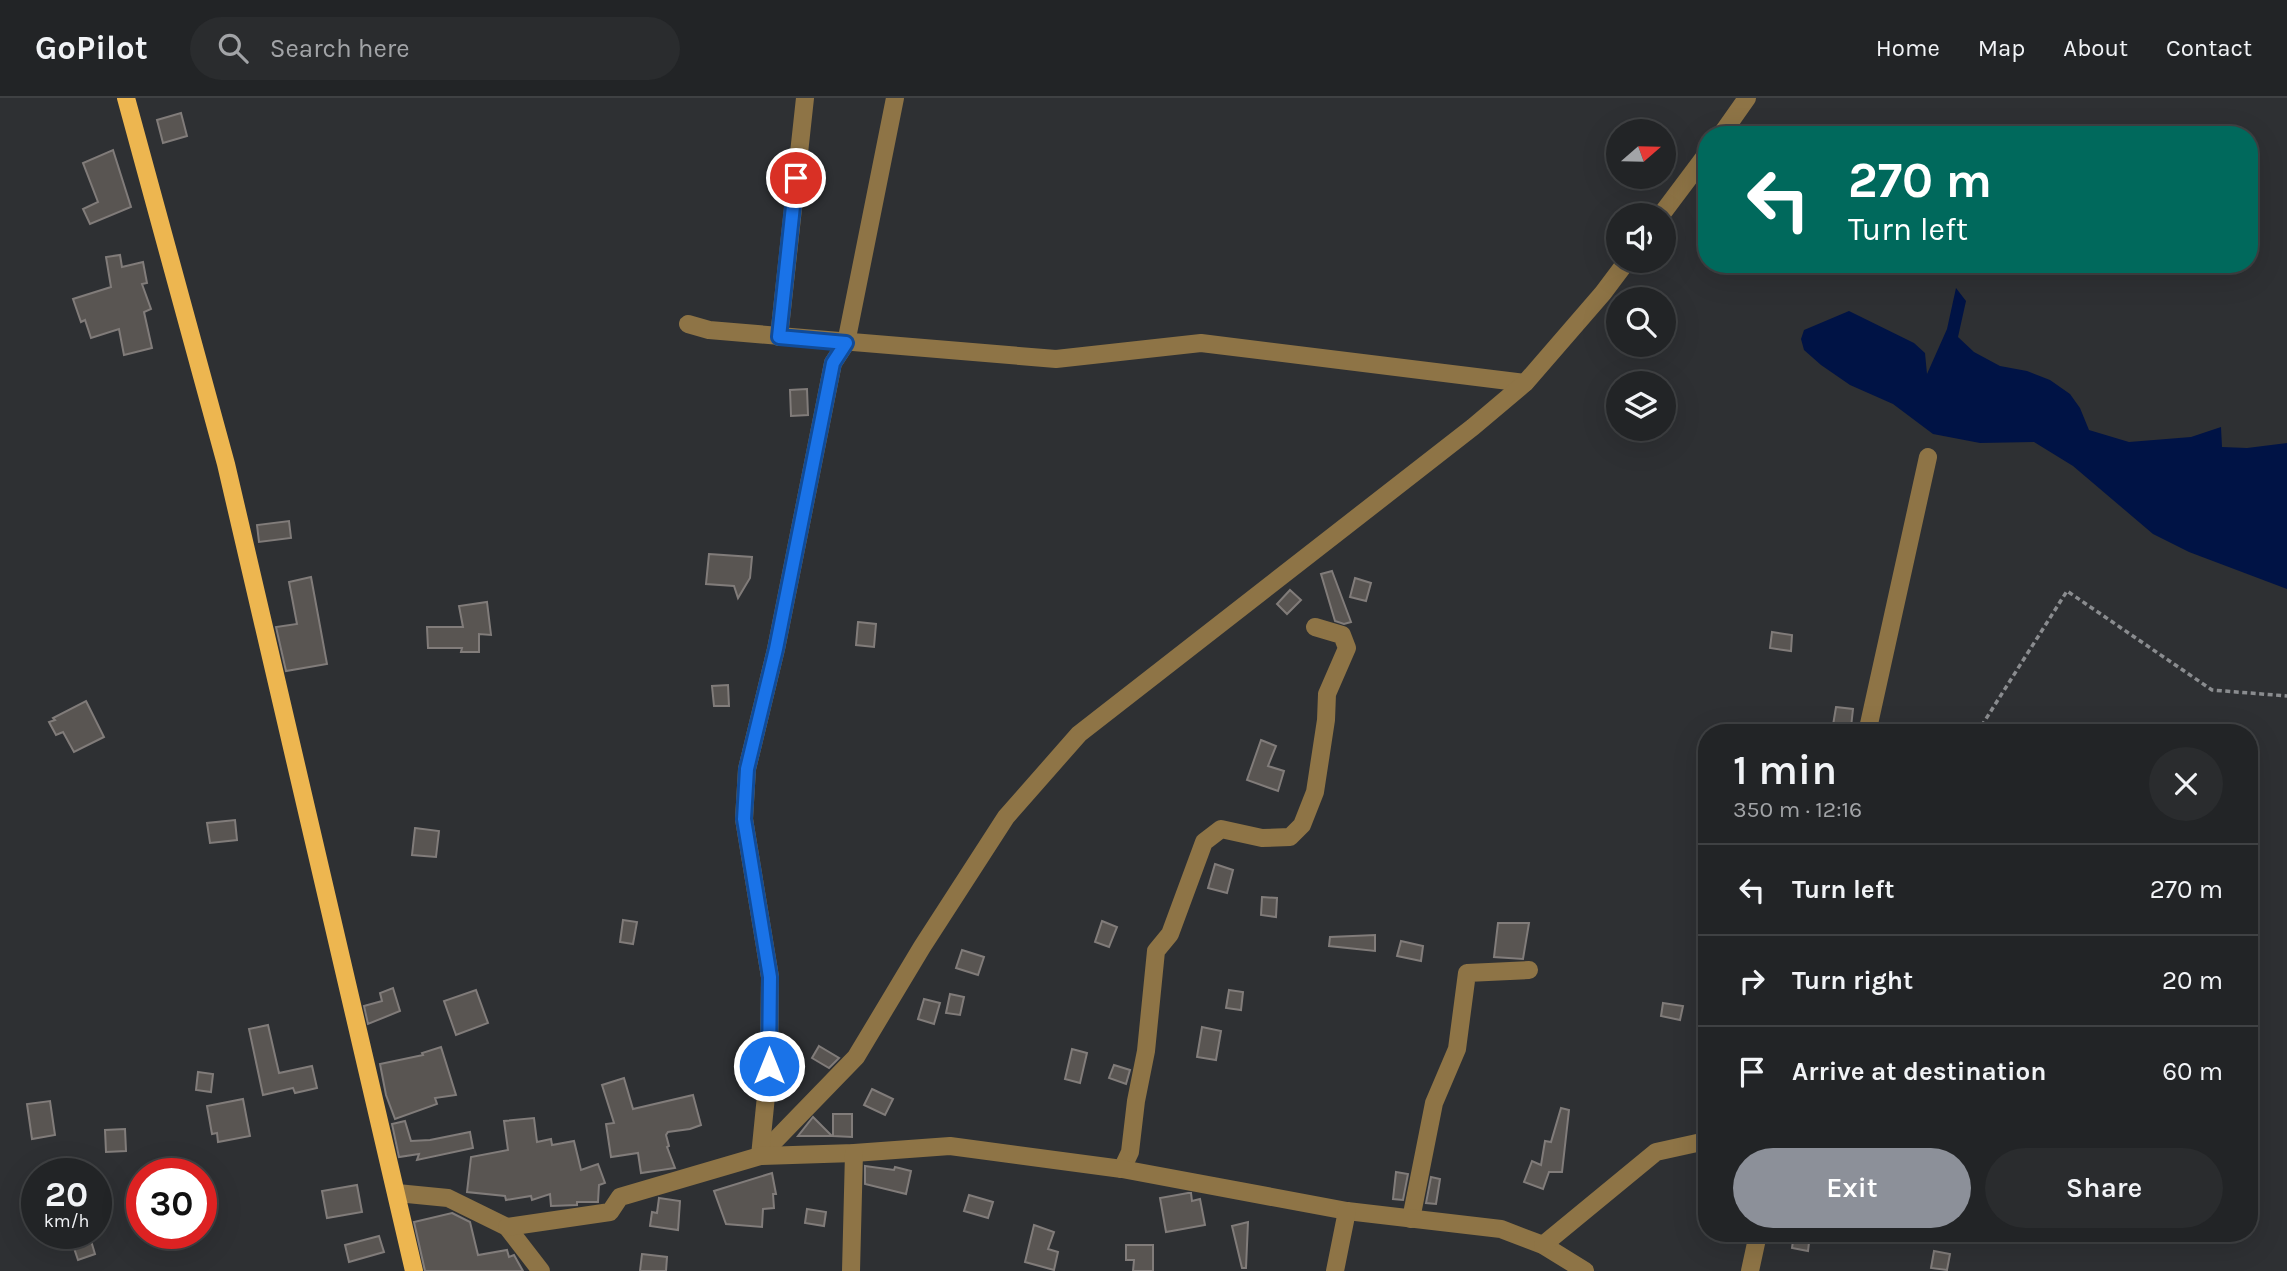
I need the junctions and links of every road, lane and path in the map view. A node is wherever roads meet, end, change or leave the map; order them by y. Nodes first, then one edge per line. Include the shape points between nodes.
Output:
1 (126, 98) edge
2 (805, 98) edge
3 (895, 98) edge
4 (1747, 98) edge
5 (1727, 126) edge
6 (1698, 166) edge
7 (1670, 203) edge
8 (1618, 273) edge
9 (688, 324) dead end
10 (779, 337) junction
11 (846, 343) junction
12 (1525, 383) junction
13 (1928, 457) dead end
14 (1315, 628) dead end
15 (2287, 696) edge
16 (1869, 724) edge
17 (1983, 724) edge
18 (1529, 970) dead end
19 (1698, 1143) edge
20 (854, 1153) junction
21 (760, 1156) junction
22 (1122, 1169) junction
23 (397, 1193) junction
24 (1347, 1211) junction
25 (1411, 1219) junction
26 (507, 1227) junction
27 (1756, 1242) edge
28 (1543, 1245) junction
29 (414, 1271) edge
30 (541, 1271) edge
31 (851, 1271) edge
32 (1335, 1271) edge
33 (1585, 1271) edge
34 (1751, 1271) edge

1 - 23 main road via 226,464
2 - 10 street
3 - 11 street
4 - 5 street
6 - 7 street
8 - 12 street
9 - 10 street
10 - 11 street
11 - 12 street via 1056,359 1201,343
11 - 21 street via 833,363 776,649 747,769 744,819 770,977 769,1066
12 - 21 street via 1079,734 1006,817 856,1057
13 - 16 street
14 - 22 street via 1342,635 1347,648 1327,694 1315,792 1302,825 1290,837 1262,838 1221,829 1205,842 1170,934 1156,951 1146,1051 1130,1152
15 - 17 path via 2212,690 2067,591
18 - 25 street via 1467,973 1457,1049 1434,1103
19 - 28 street via 1656,1152
20 - 21 street
20 - 22 street via 950,1146
20 - 31 street
21 - 26 street via 620,1197 610,1213
22 - 24 street
23 - 26 street via 448,1198
23 - 29 main road
24 - 25 street
24 - 32 street
25 - 28 street via 1501,1229
26 - 30 street
27 - 34 street
28 - 33 street

